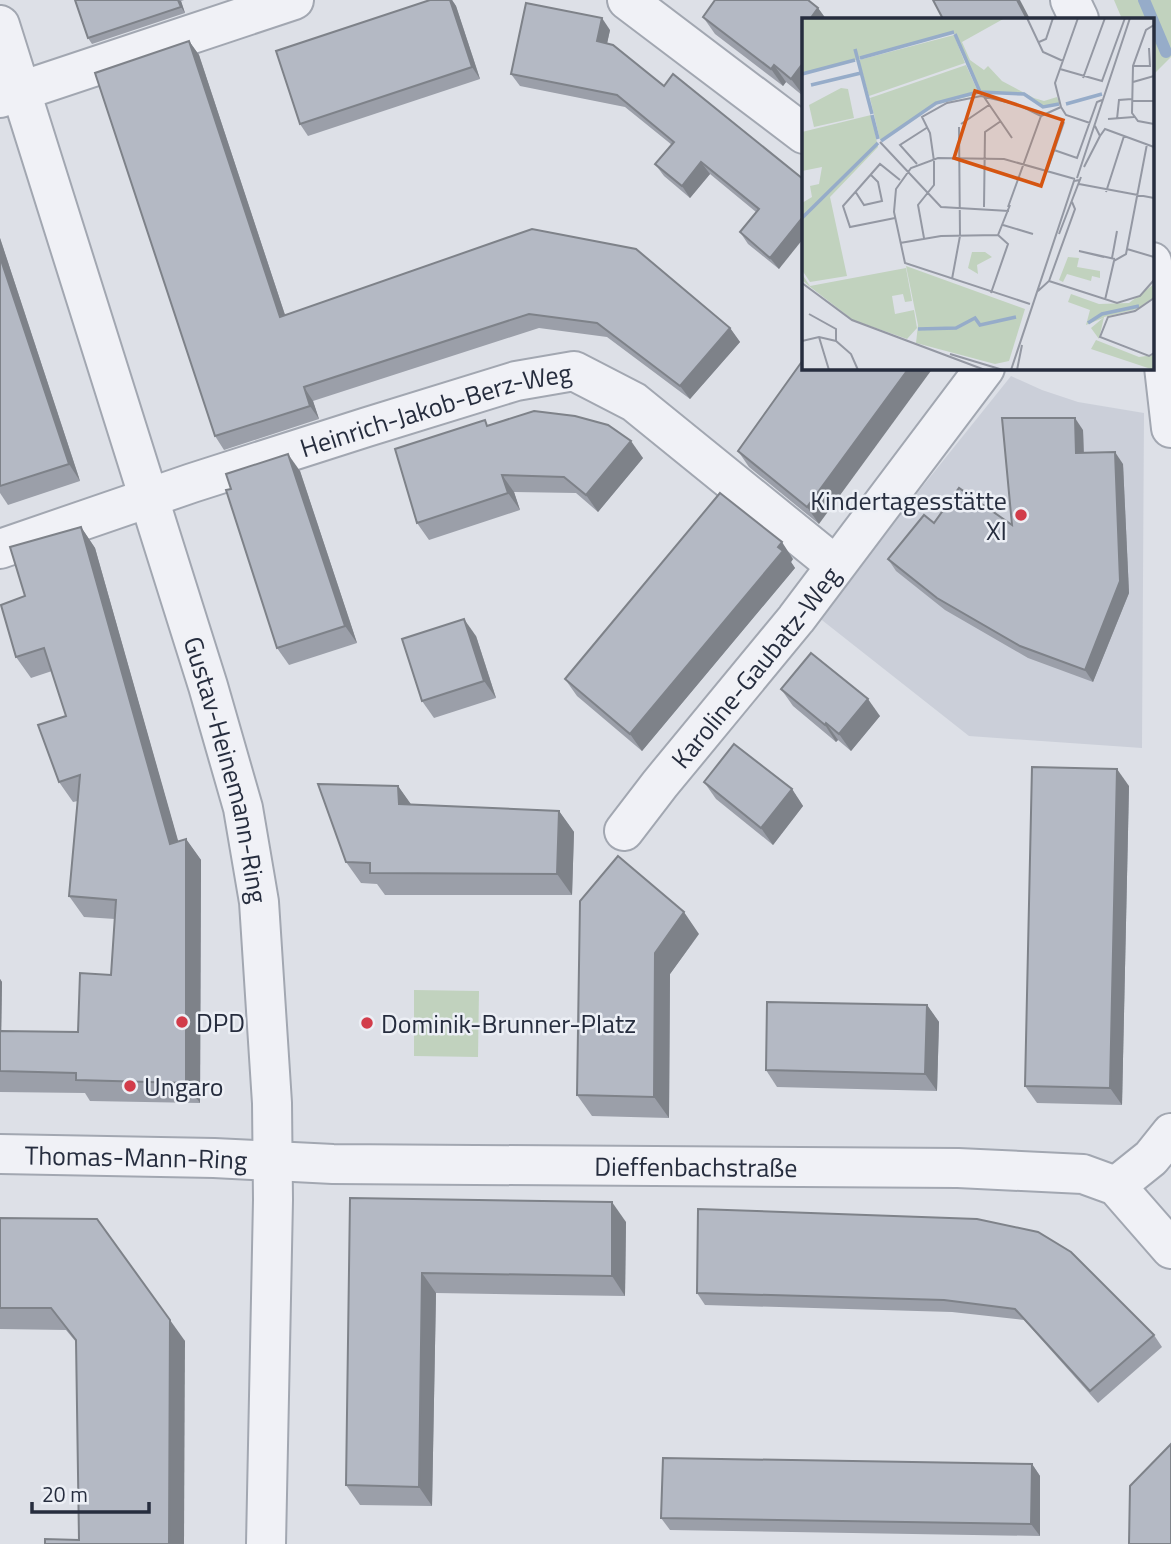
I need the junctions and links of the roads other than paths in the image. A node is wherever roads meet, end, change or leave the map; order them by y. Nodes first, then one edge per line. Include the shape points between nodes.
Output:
1 (294, 0) edge
2 (627, 0) edge
3 (1070, 0) edge
4 (1079, 18) edge
5 (0, 25) edge
6 (10, 94) edge
7 (802, 133) edge
8 (1154, 279) edge
9 (984, 369) edge
10 (1171, 428) edge
11 (148, 499) junction
12 (0, 549) edge
13 (835, 565) junction
14 (624, 831) dead end
15 (1171, 1133) edge
16 (0, 1154) edge
17 (273, 1162) junction
18 (1116, 1186) junction
19 (1171, 1249) edge
20 (265, 1544) edge

1 - 6 street
2 - 7 street
3 - 4 street
5 - 6 street, Gustav-Heinemann-Ring
6 - 11 street, Gustav-Heinemann-Ring
8 - 10 street
9 - 13 street, Karoline-Gaubatz-Weg
11 - 12 street, Heinrich-Jakob-Berz-Weg
11 - 13 street, Heinrich-Jakob-Berz-Weg via 516,381 574,371 634,402
11 - 17 street, Gustav-Heinemann-Ring via 243,808 259,902
13 - 14 street, Karoline-Gaubatz-Weg
15 - 18 street via 1151,1158
16 - 17 street, Thomas-Mann-Ring
17 - 18 street, Dieffenbachstraße via 958,1168 1083,1174
17 - 20 street, Gustav-Heinemann-Ring
18 - 19 street

